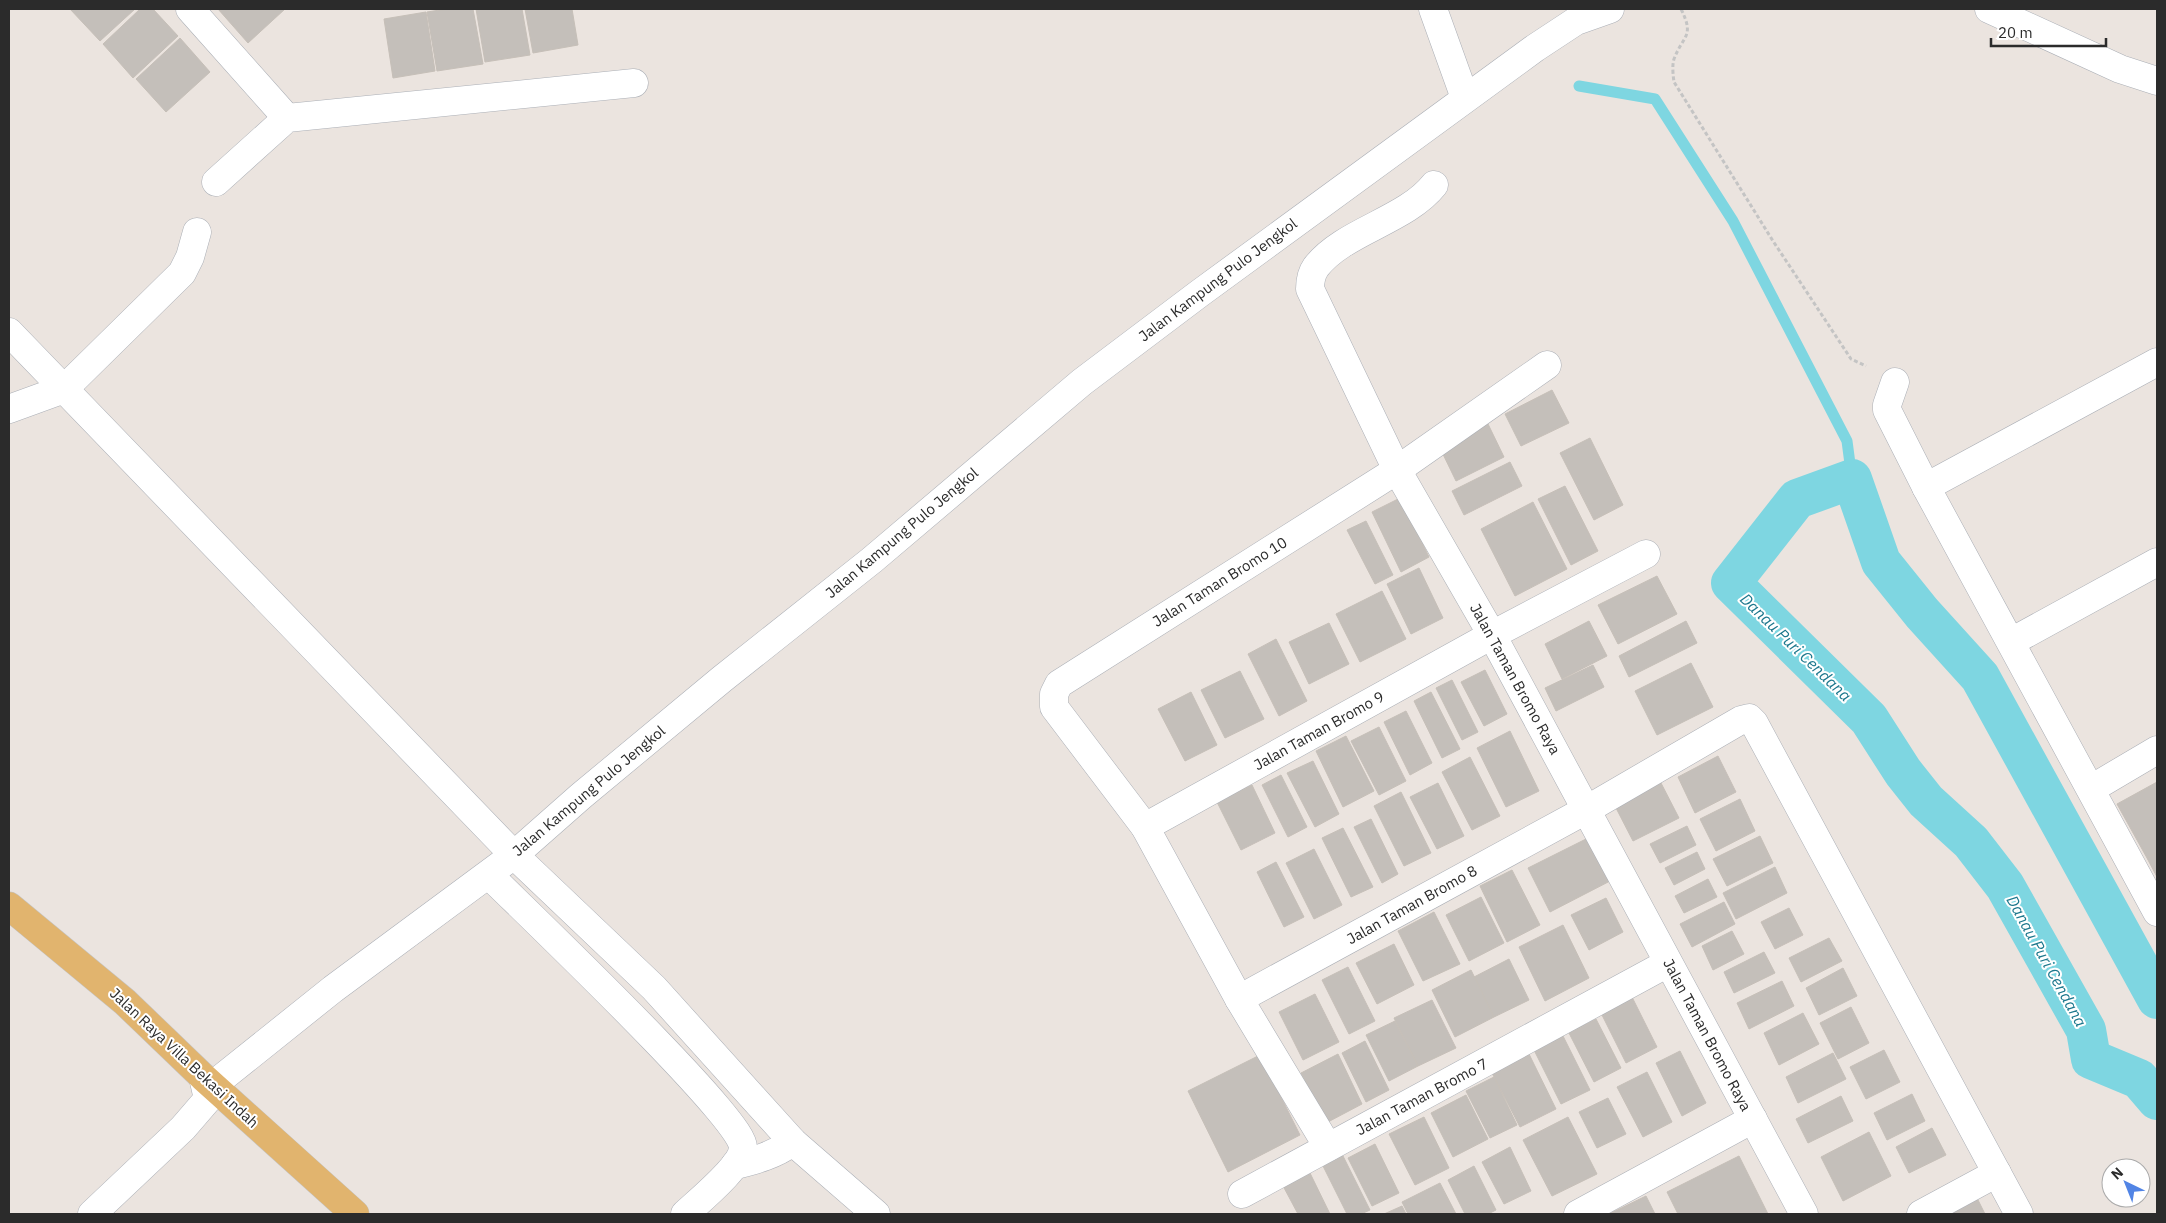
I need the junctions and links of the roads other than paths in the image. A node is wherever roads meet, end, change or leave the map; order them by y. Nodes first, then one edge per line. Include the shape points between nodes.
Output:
1 (190, 9) edge
2 (1433, 9) edge
3 (1610, 9) edge
4 (1989, 9) edge
5 (2157, 81) edge
6 (634, 83) dead end
7 (1465, 98) junction
8 (288, 118) junction
9 (216, 182) dead end
10 (1434, 185) dead end
11 (197, 232) dead end
12 (9, 332) edge
13 (2157, 362) edge
14 (1547, 365) dead end
15 (1895, 382) road end
16 (64, 389) junction
17 (9, 409) edge
18 (1396, 470) junction
19 (1926, 487) junction
20 (1646, 554) dead end
21 (2157, 562) edge
22 (1492, 634) junction
23 (2010, 642) junction
24 (2157, 750) edge
25 (2091, 789) junction
26 (1586, 810) junction
27 (1145, 827) junction
28 (514, 856) junction
29 (489, 875) junction
30 (9, 906) edge
31 (2157, 912) edge
32 (1668, 963) junction
33 (1239, 999) junction
34 (208, 1081) junction
35 (1753, 1119) junction
36 (793, 1142) junction
37 (1328, 1147) junction
38 (735, 1165) junction
39 (1997, 1173) junction
40 (1242, 1194) dead end
41 (341, 1210) edge
42 (92, 1214) edge
43 (685, 1214) edge
44 (876, 1214) edge
45 (1578, 1214) edge
46 (1804, 1214) edge
47 (1921, 1214) edge
48 (2019, 1214) edge

1 - 8 street
2 - 7 street
3 - 7 street, Jalan Kampung Pulo Jengkol via 1576,22
4 - 5 street via 2120,69
6 - 8 street
7 - 28 street, Jalan Kampung Pulo Jengkol via 1082,382 872,560 581,796
8 - 9 street
10 - 18 street, Jalan Taman Bromo Raya via 1419,200 1336,250 1316,267 1310,282 1310,290
11 - 16 street via 182,273
12 - 16 street
13 - 19 street
14 - 18 street, Jalan Taman Bromo 10
15 - 19 street via 1887,410
16 - 17 street
16 - 28 street
18 - 22 street, Jalan Taman Bromo Raya
18 - 27 street, Jalan Taman Bromo 10 via 1055,689 1054,707
19 - 23 street
20 - 22 street, Jalan Taman Bromo 9
21 - 23 street
22 - 26 street, Jalan Taman Bromo Raya
22 - 27 street, Jalan Taman Bromo 9
23 - 25 street
24 - 25 street
25 - 31 street
26 - 32 street, Jalan Taman Bromo Raya
26 - 33 street, Jalan Taman Bromo 8
26 - 39 street, Jalan Taman Bromo 8 via 1741,720 1752,720
27 - 33 street
28 - 29 street, Jalan Kampung Pulo Jengkol
28 - 36 street via 654,988
29 - 34 street, Jalan Kampung Pulo Jengkol
29 - 38 street via 640,1023 726,1118 744,1145
30 - 34 main road, Jalan Raya Villa Bekasi Indah via 125,1002
32 - 35 street, Jalan Taman Bromo Raya
32 - 37 street, Jalan Taman Bromo 7
33 - 37 street
34 - 41 main road, Jalan Raya Villa Bekasi Indah
34 - 42 street via 208,1099 183,1128
35 - 45 street
35 - 46 street, Jalan Taman Bromo Raya
36 - 38 street via 777,1153
36 - 44 street
37 - 40 street, Jalan Taman Bromo 7
38 - 43 street
39 - 47 street
39 - 48 street

